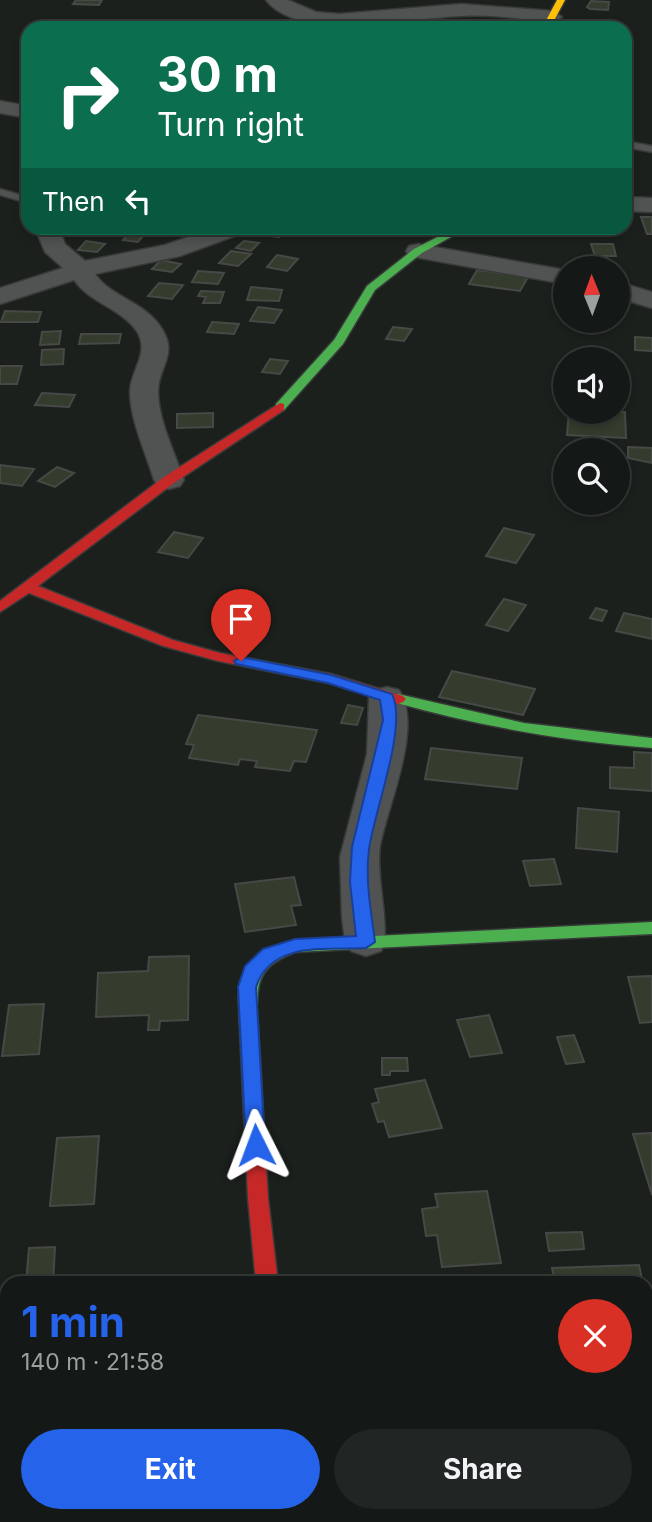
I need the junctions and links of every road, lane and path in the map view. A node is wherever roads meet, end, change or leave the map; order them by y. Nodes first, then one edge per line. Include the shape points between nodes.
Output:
1 (275, 0) edge
2 (554, 15) edge
3 (316, 17) junction
4 (327, 21) edge
5 (360, 21) edge
6 (394, 21) edge
7 (0, 107) edge
8 (21, 111) edge
9 (632, 145) edge
10 (652, 149) edge
11 (0, 192) edge
12 (21, 198) edge
13 (632, 204) edge
14 (652, 205) edge
15 (50, 235) edge
16 (216, 235) edge
17 (449, 235) edge
18 (418, 251) junction
19 (80, 270) junction
20 (553, 275) edge
21 (630, 294) edge
22 (0, 296) edge
23 (652, 300) edge
24 (169, 480) junction
25 (30, 588) junction
26 (0, 608) edge
27 (387, 698) junction
28 (652, 743) edge
29 (652, 928) edge
30 (366, 942) junction
31 (266, 1276) edge

1 - 3 street
2 - 6 street via 462,10
3 - 4 street
3 - 5 street
7 - 8 street
9 - 10 lane
11 - 12 lane
13 - 14 street
15 - 19 street via 54,247
16 - 19 street via 171,251
17 - 18 street
18 - 20 street
18 - 24 street via 371,288 339,342 284,405
19 - 22 street
19 - 24 street via 93,289 136,314 150,330 157,348 145,389 146,407
21 - 23 street
24 - 25 street
25 - 26 street
25 - 27 street via 168,643 331,679
27 - 28 street via 453,715 605,740
27 - 30 street via 386,746 361,847 358,882
29 - 30 street
30 - 31 street via 295,946 270,953 254,966 247,987

